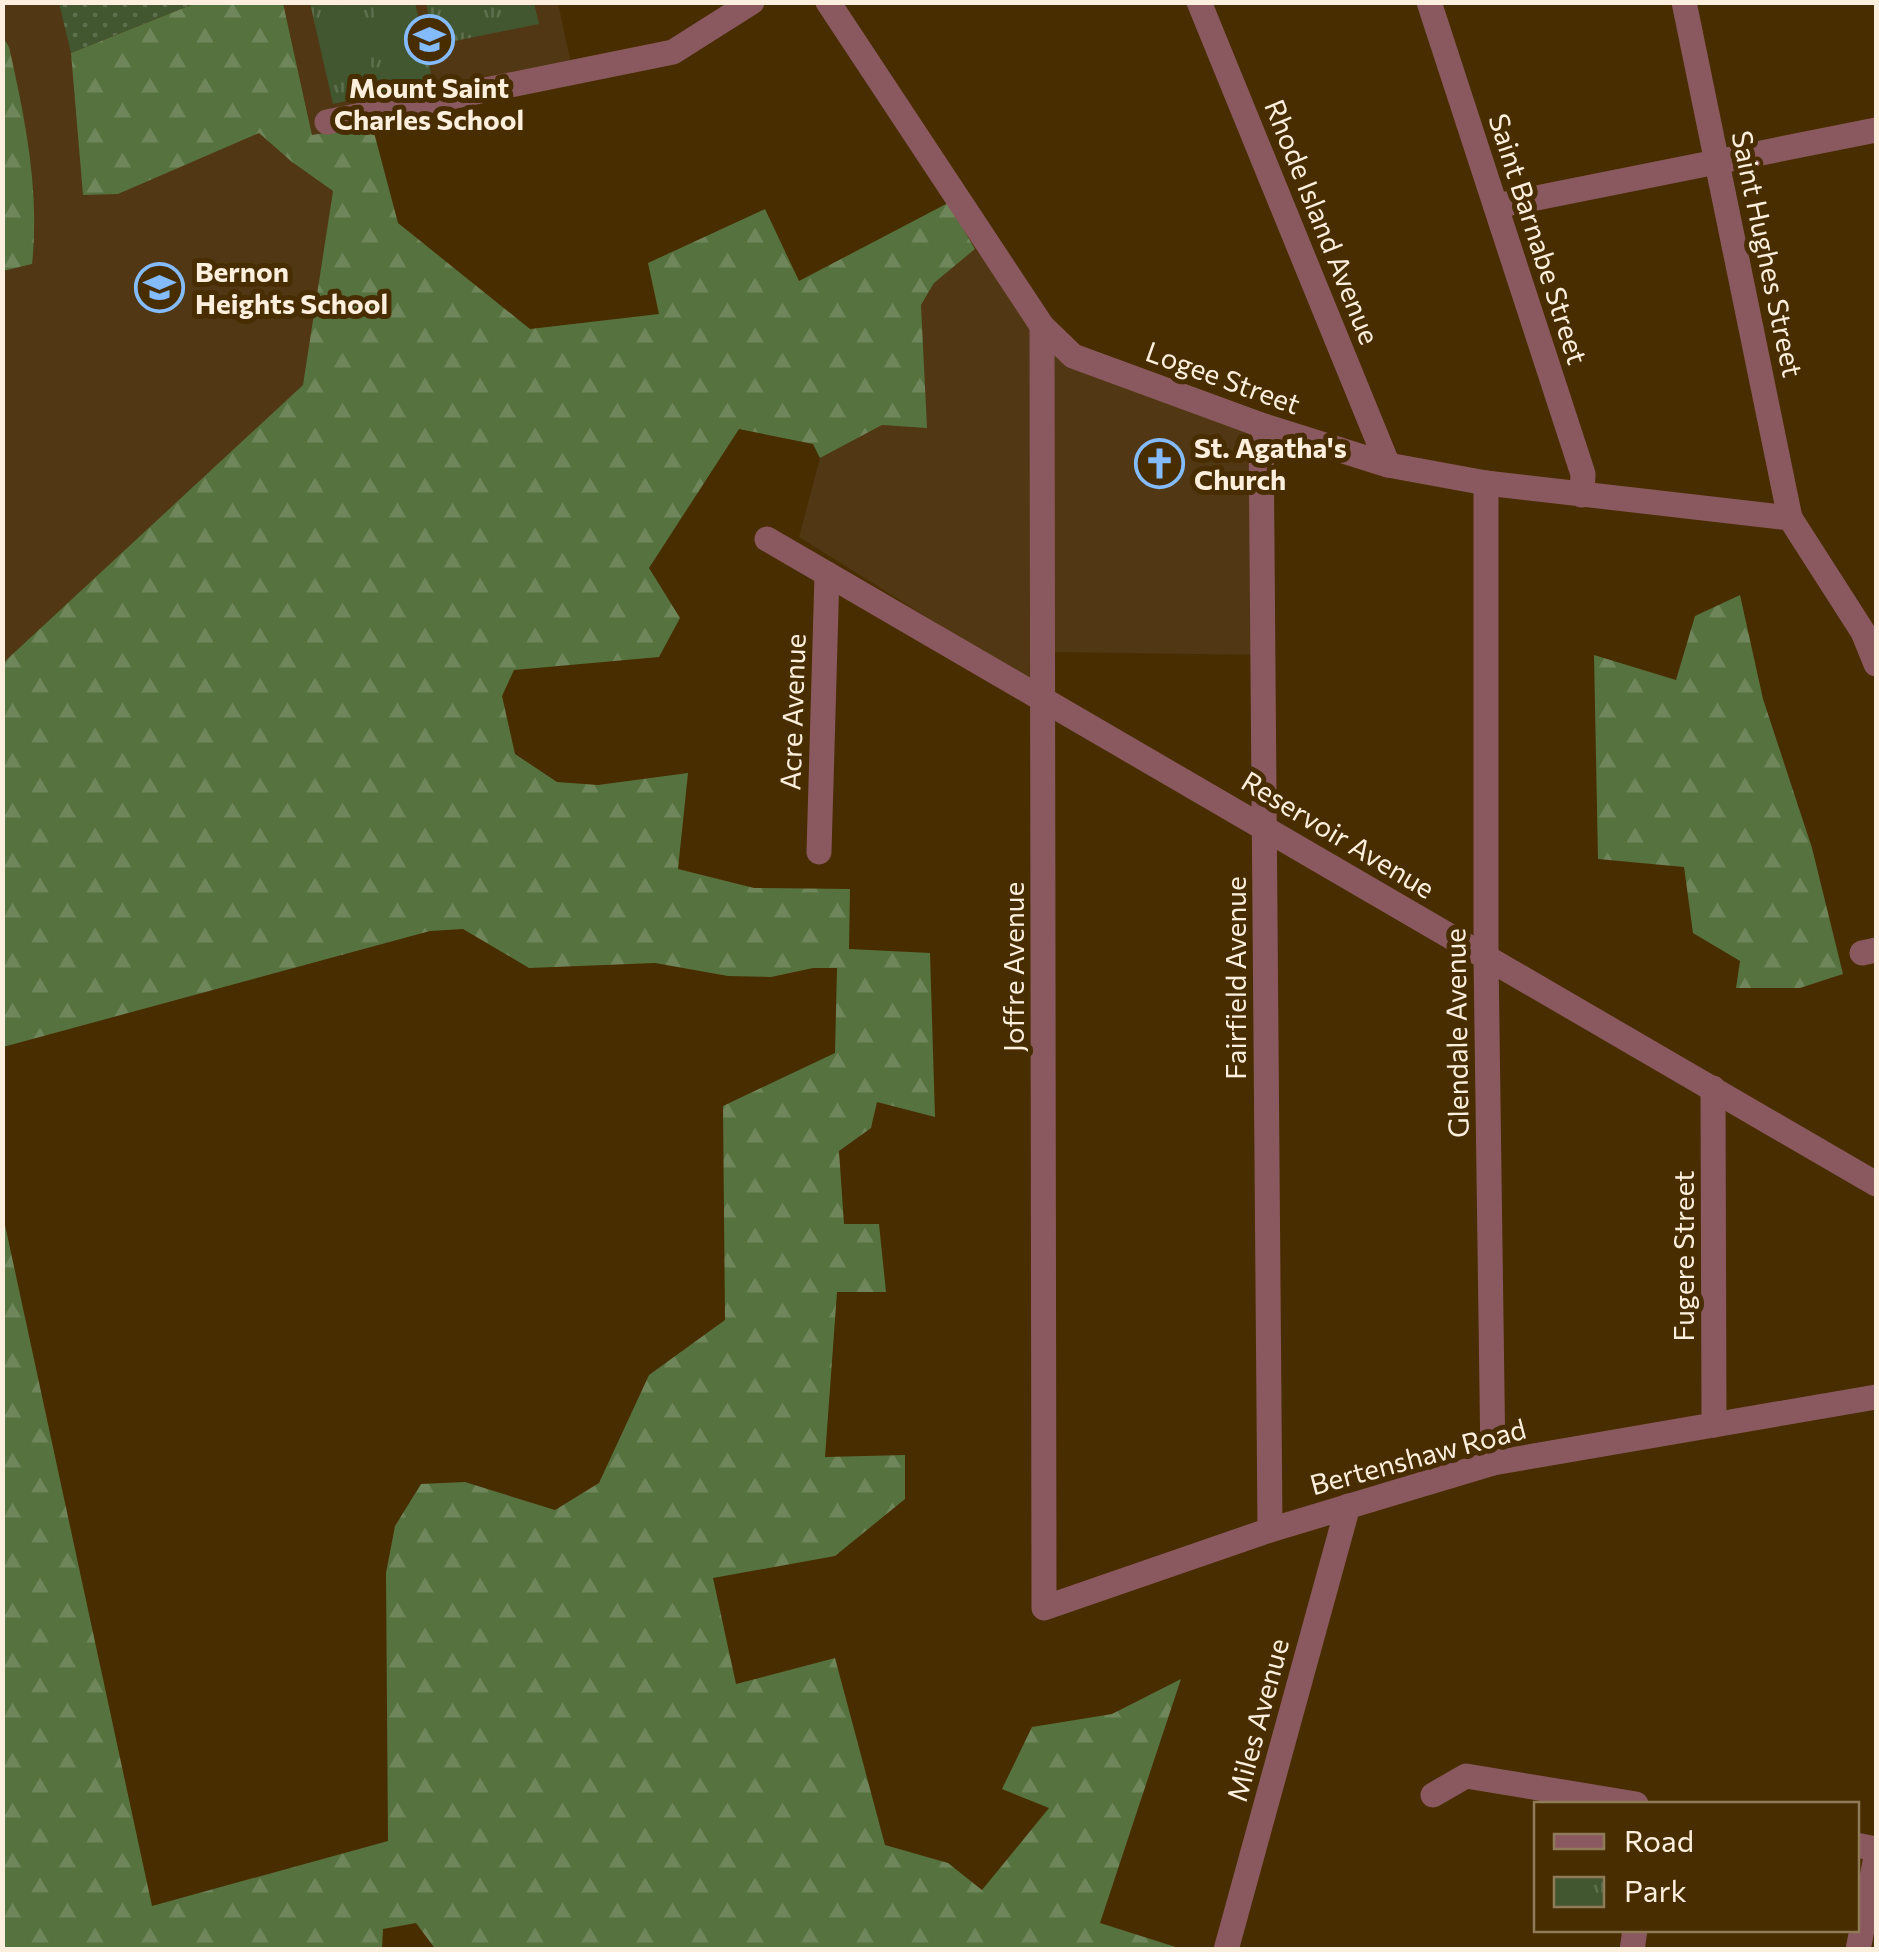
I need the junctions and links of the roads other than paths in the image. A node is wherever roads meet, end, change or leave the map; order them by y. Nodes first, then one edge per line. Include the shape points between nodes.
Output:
1 (752, 2) edge
2 (828, 2) edge
3 (1199, 2) edge
4 (1429, 2) edge
5 (1684, 2) edge
6 (327, 122) dead end
7 (1876, 130) edge
8 (1718, 162) junction
9 (1496, 206) junction
10 (1042, 326) junction
11 (1262, 425) junction
12 (1388, 465) junction
13 (1486, 483) junction
14 (1582, 495) junction
15 (1790, 518) junction
16 (767, 539) dead end
17 (828, 574) junction
18 (1876, 664) edge
19 (1044, 700) junction
20 (1265, 826) junction
21 (819, 852) dead end
22 (1486, 958) junction
23 (1713, 1088) junction
24 (1876, 1184) edge
25 (1876, 1396) edge
26 (1714, 1425) junction
27 (1493, 1462) junction
28 (1348, 1506) junction
29 (1270, 1530) junction
30 (1044, 1608) joint
31 (1433, 1795) dead end
32 (1624, 1802) edge
33 (1876, 1857) edge
34 (1226, 1950) edge
35 (1858, 1950) edge

1 - 6 street via 673,52
2 - 10 street, Logee Street
3 - 12 street, Rhode Island Avenue
4 - 9 street, Saint Barnabe Street
5 - 8 street, Saint Hughes Street
7 - 8 street
8 - 9 street
8 - 15 street, Saint Hughes Street
9 - 14 street, Saint Barnabe Street via 1583,474
10 - 11 street, Logee Street via 1073,356
10 - 19 street, Joffre Avenue
11 - 12 street, Logee Street
11 - 20 street, Fairfield Avenue
12 - 13 street, Logee Street
13 - 14 street, Logee Street
13 - 22 street, Glendale Avenue
14 - 15 street, Logee Street
15 - 18 street via 1863,632
16 - 17 street, Reservoir Avenue
17 - 19 street, Reservoir Avenue
17 - 21 street, Acre Avenue
19 - 20 street, Reservoir Avenue
19 - 30 street, Joffre Avenue
20 - 22 street, Reservoir Avenue
20 - 29 street, Fairfield Avenue
22 - 23 street, Reservoir Avenue
22 - 27 street, Glendale Avenue
23 - 24 street, Reservoir Avenue
23 - 26 street, Fugere Street
25 - 26 street, Bertenshaw Road
26 - 27 street, Bertenshaw Road
27 - 28 street, Bertenshaw Road
28 - 29 street, Bertenshaw Road
28 - 34 street, Miles Avenue
29 - 30 street, Bertenshaw Road
31 - 32 street via 1466,1776
33 - 35 street

